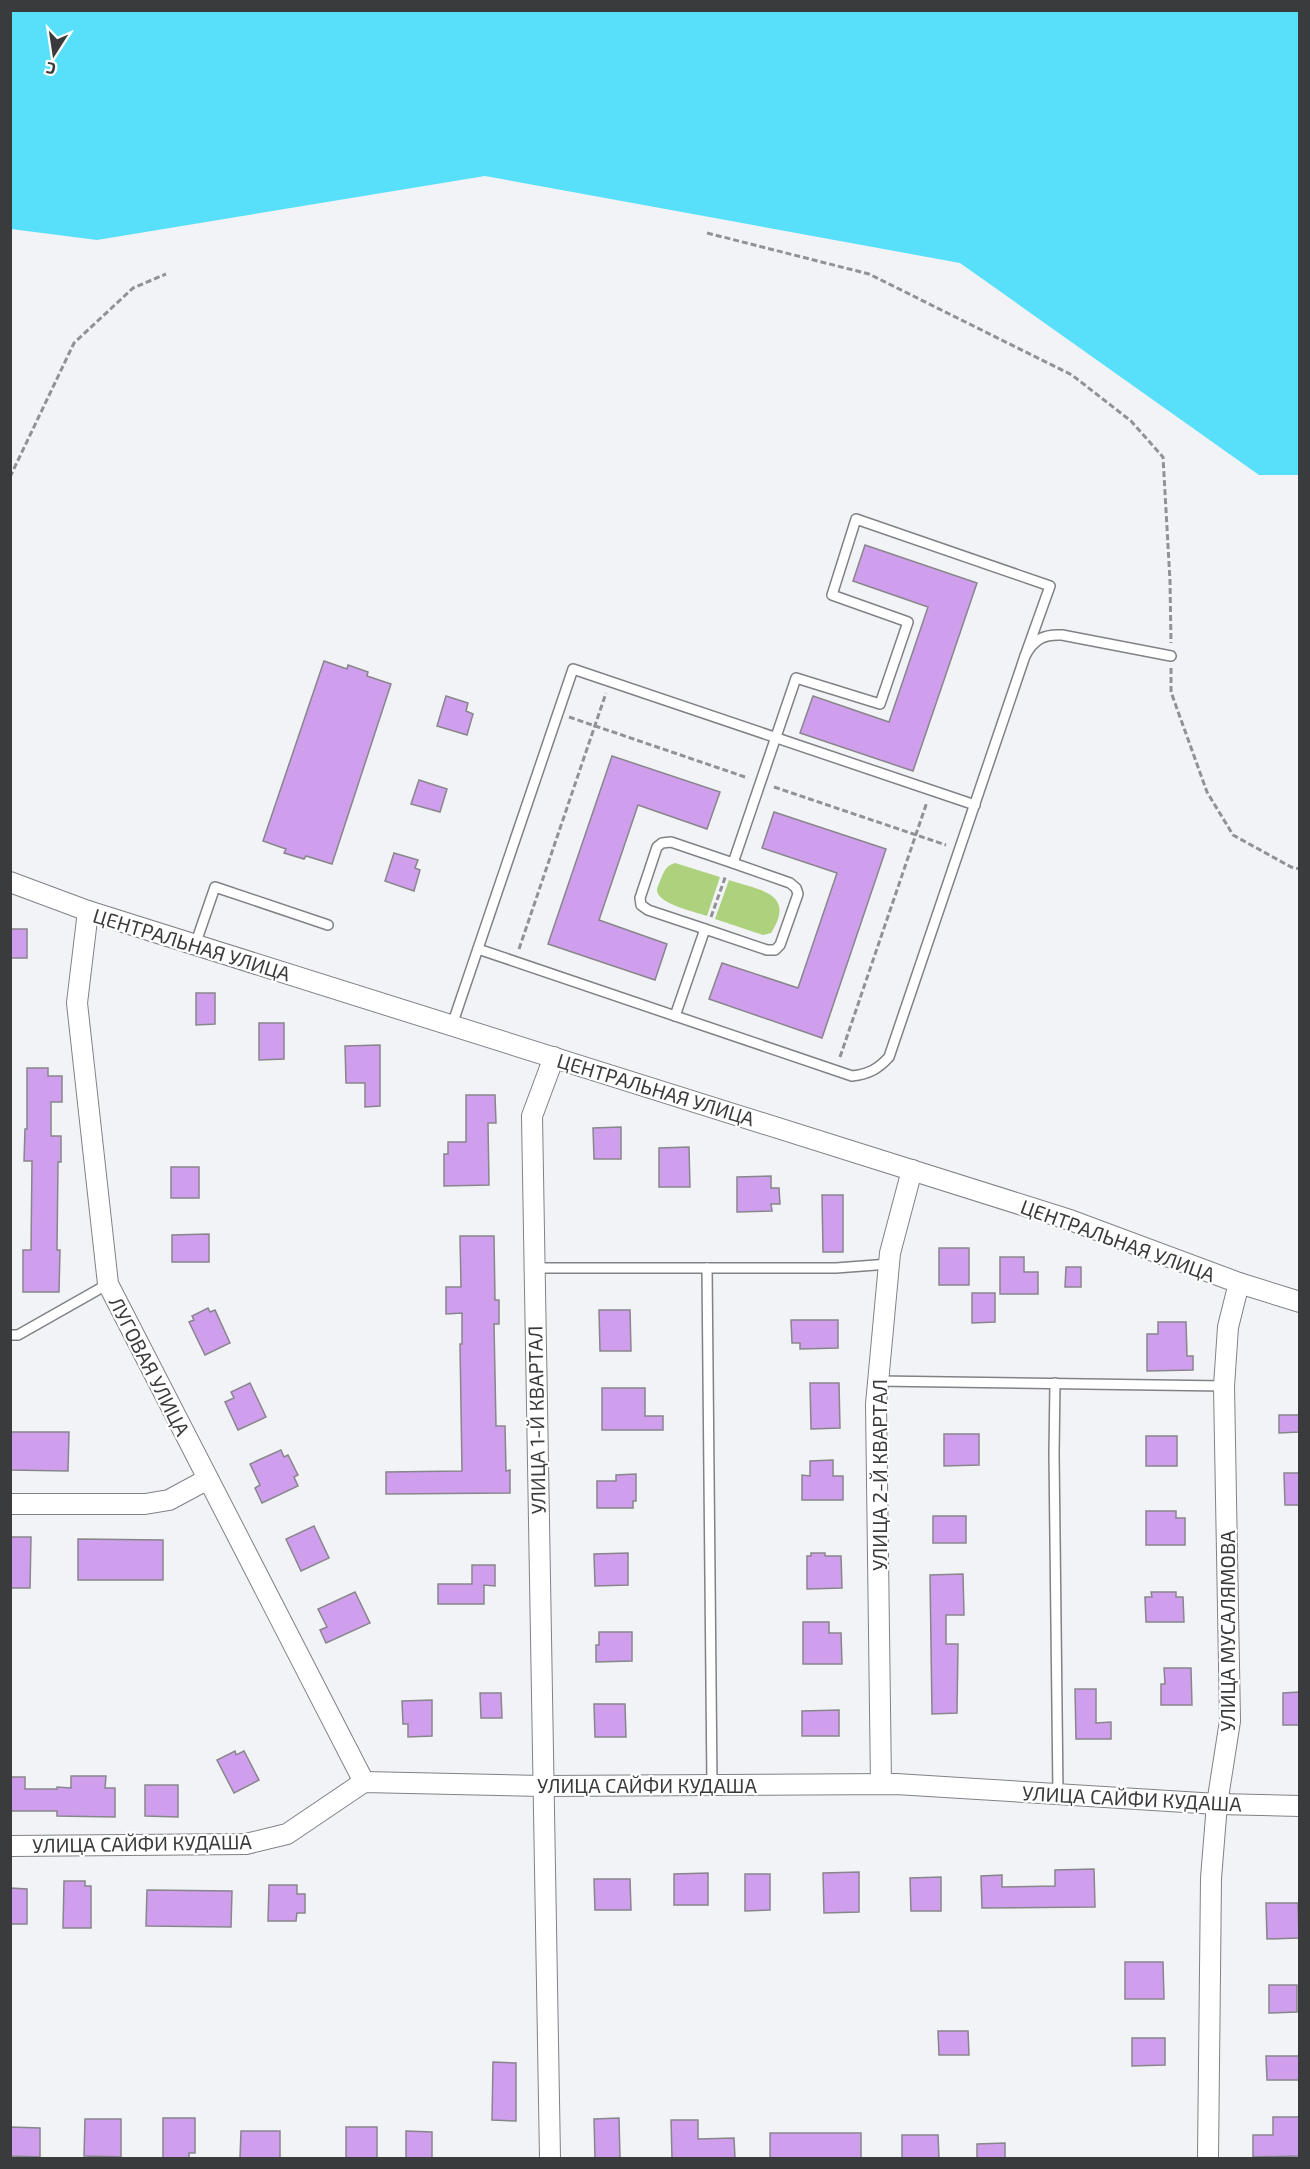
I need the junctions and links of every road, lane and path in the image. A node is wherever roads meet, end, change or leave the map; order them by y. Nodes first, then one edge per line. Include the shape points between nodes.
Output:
1 (708, 233) dead end
2 (166, 274) dead end
3 (10, 477) edge
4 (1025, 656) junction
5 (1171, 656) junction
6 (610, 682) junction
7 (776, 738) junction
8 (931, 790) junction
9 (975, 805) junction
10 (731, 863) junction
11 (1299, 869) edge
12 (10, 882) edge
13 (88, 911) junction
14 (328, 925) dead end
15 (706, 930) junction
16 (195, 945) junction
17 (478, 949) junction
18 (515, 962) junction
19 (675, 1016) junction
20 (453, 1025) junction
21 (554, 1058) junction
22 (836, 1070) junction
23 (912, 1170) junction
24 (889, 1264) junction
25 (534, 1268) junction
26 (707, 1268) junction
27 (1239, 1283) junction
28 (108, 1284) junction
29 (1299, 1302) edge
30 (10, 1335) edge
31 (878, 1381) junction
32 (1055, 1383) junction
33 (1224, 1386) junction
34 (208, 1479) junction
35 (10, 1504) edge
36 (364, 1782) junction
37 (881, 1784) junction
38 (712, 1785) junction
39 (542, 1786) junction
40 (1058, 1794) junction
41 (1217, 1804) junction
42 (1299, 1806) edge
43 (10, 1846) edge
44 (549, 2158) edge
45 (1208, 2158) edge

1 - 5 path via 869,274 1072,375 1131,421 1163,457
2 - 3 path via 133,288 74,343
4 - 5 lane via 1031,645 1051,634
4 - 7 lane via 1050,586 856,519 832,595 908,622 880,704 796,678
4 - 9 lane
5 - 11 path via 1172,692 1207,792 1233,835
6 - 7 lane
6 - 17 lane via 573,669
6 - 18 path
7 - 8 lane
7 - 10 lane
8 - 9 lane
8 - 22 path
9 - 22 lane via 889,1057 864,1075 852,1076
10 - 15 path
10 - 15 lane via 796,888 798,894 780,945 767,950
10 - 15 lane via 671,842 657,847 639,897 641,905
12 - 13 street, ЦЕНТРАЛЬНАЯ УЛИЦА
13 - 16 street, ЦЕНТРАЛЬНАЯ УЛИЦА
13 - 28 street, ЛУГОВАЯ УЛИЦА via 77,1003
14 - 16 lane via 215,887
15 - 19 lane
16 - 20 street, ЦЕНТРАЛЬНАЯ УЛИЦА
17 - 18 lane
17 - 20 lane
18 - 19 lane
19 - 22 lane
20 - 21 street, ЦЕНТРАЛЬНАЯ УЛИЦА
21 - 23 street, ЦЕНТРАЛЬНАЯ УЛИЦА
21 - 25 street, УЛИЦА 1-Й КВАРТАЛ via 532,1116
23 - 24 street, УЛИЦА 2-Й КВАРТАЛ
23 - 27 street, ЦЕНТРАЛЬНАЯ УЛИЦА via 1070,1220
24 - 26 lane
24 - 31 street, УЛИЦА 2-Й КВАРТАЛ
25 - 26 lane
25 - 39 street, УЛИЦА 1-Й КВАРТАЛ
26 - 38 lane
27 - 29 street, ЦЕНТРАЛЬНАЯ УЛИЦА
27 - 33 street, УЛИЦА МУСАЛЯМОВА via 1228,1327
28 - 30 lane via 18,1335
28 - 34 street, ЛУГОВАЯ УЛИЦА
31 - 32 lane
31 - 37 street, УЛИЦА 2-Й КВАРТАЛ
32 - 33 lane
32 - 40 lane
33 - 41 street, УЛИЦА МУСАЛЯМОВА via 1230,1721
34 - 35 street via 169,1500 145,1504
34 - 36 street, ЛУГОВАЯ УЛИЦА
36 - 39 street, УЛИЦА САЙФИ КУДАША
36 - 43 street, УЛИЦА САЙФИ КУДАША via 287,1834 246,1844
37 - 38 street, УЛИЦА САЙФИ КУДАША
37 - 40 street, УЛИЦА САЙФИ КУДАША
38 - 39 street, УЛИЦА САЙФИ КУДАША
39 - 44 street, УЛИЦА 1-Й КВАРТАЛ
40 - 41 street, УЛИЦА САЙФИ КУДАША
41 - 42 street, УЛИЦА САЙФИ КУДАША
41 - 45 street, УЛИЦА МУСАЛЯМОВА via 1211,1878

